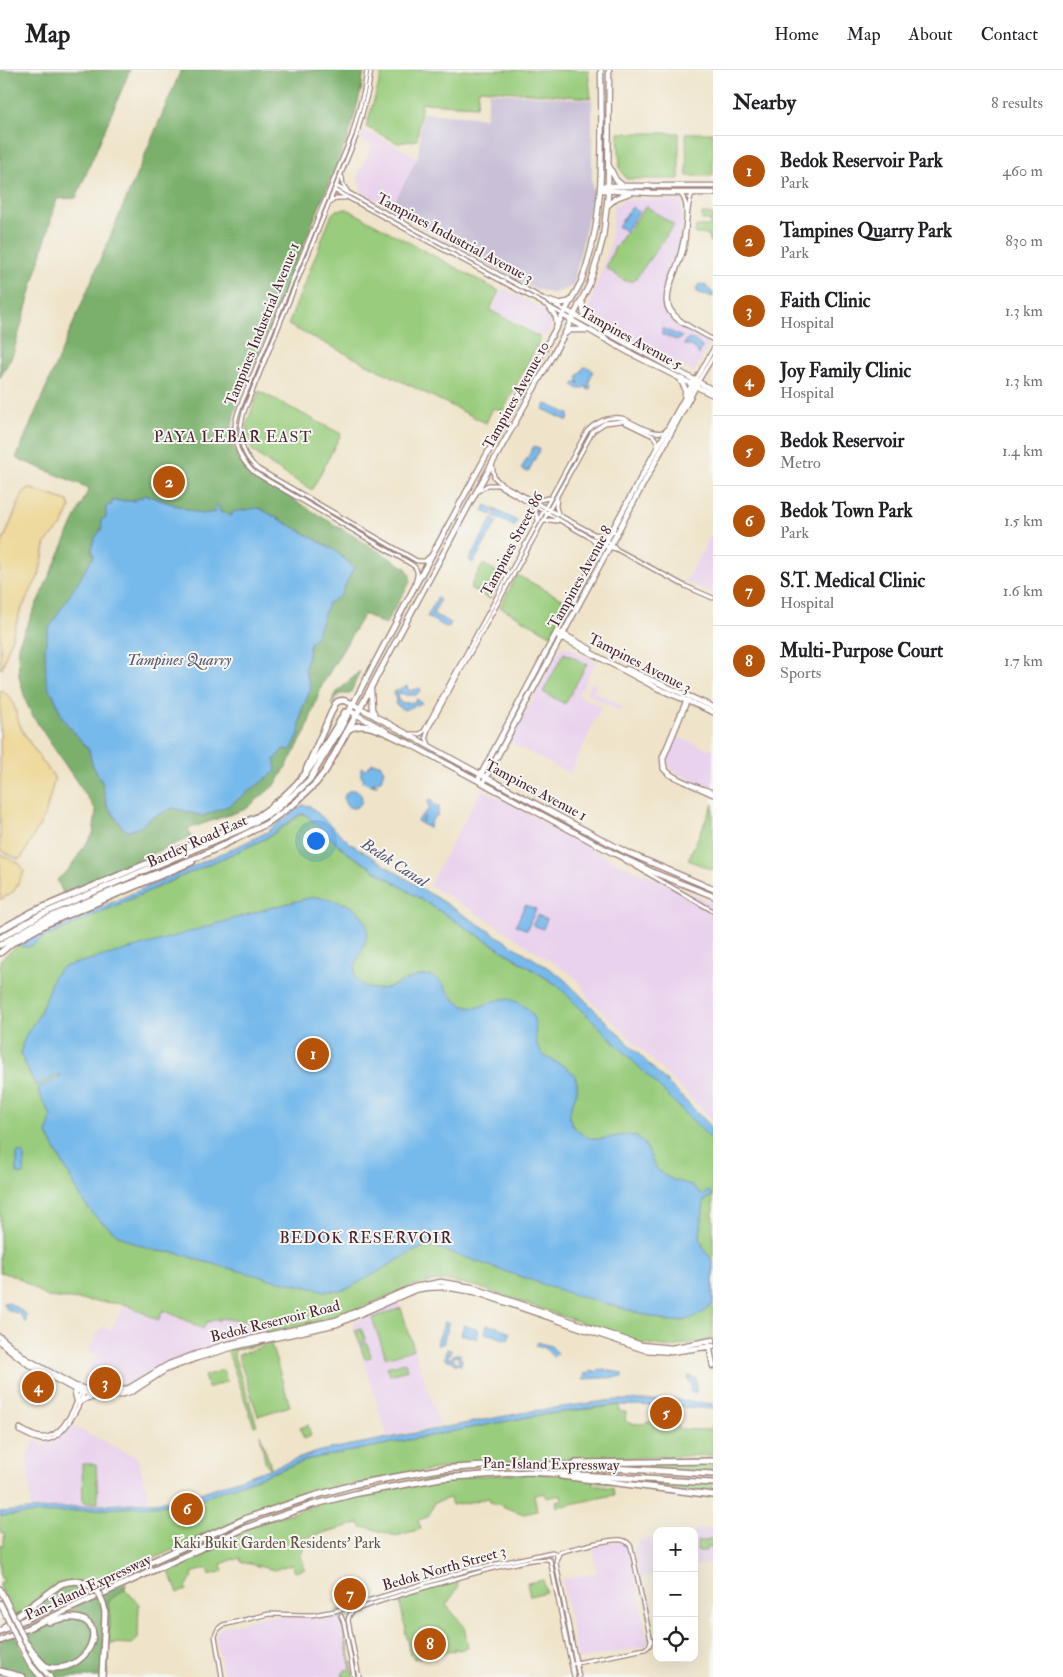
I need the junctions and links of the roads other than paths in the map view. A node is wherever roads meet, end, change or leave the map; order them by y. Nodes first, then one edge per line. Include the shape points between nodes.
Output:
1 (367, 70) edge
2 (371, 70) edge
3 (601, 70) edge
4 (609, 70) edge
5 (609, 165) junction
6 (342, 172) junction
7 (331, 186) junction
8 (623, 186) junction
9 (713, 186) edge
10 (601, 188) junction
11 (608, 188) junction
12 (336, 189) junction
13 (632, 192) junction
14 (713, 192) edge
15 (348, 193) junction
16 (679, 193) junction
17 (694, 193) junction
18 (350, 199) junction
19 (330, 202) junction
20 (607, 205) junction
21 (582, 298) junction
22 (572, 301) junction
23 (549, 302) junction
24 (550, 308) junction
25 (565, 313) junction
26 (573, 317) junction
27 (590, 323) junction
28 (692, 327) junction
29 (557, 328) junction
30 (591, 331) junction
31 (564, 335) junction
32 (713, 340) edge
33 (713, 349) edge
34 (713, 357) edge
35 (680, 380) junction
36 (695, 384) junction
37 (713, 390) edge
38 (713, 395) edge
39 (685, 397) junction
40 (646, 431) junction
41 (667, 431) junction
42 (658, 447) junction
43 (492, 463) junction
44 (476, 493) junction
45 (557, 494) junction
46 (550, 497) junction
47 (534, 501) junction
48 (534, 507) junction
49 (545, 507) junction
50 (549, 509) junction
51 (542, 512) junction
52 (547, 514) junction
53 (560, 516) junction
54 (540, 521) junction
55 (560, 521) junction
56 (613, 531) junction
57 (595, 537) junction
58 (609, 545) junction
59 (432, 556) junction
60 (598, 558) junction
61 (414, 586) junction
62 (713, 598) edge
63 (560, 634) junction
64 (371, 688) junction
65 (687, 699) junction
66 (352, 704) junction
67 (713, 707) edge
68 (360, 708) junction
69 (350, 711) junction
70 (713, 712) edge
71 (357, 715) junction
72 (376, 717) junction
73 (345, 732) junction
74 (408, 734) junction
75 (408, 743) junction
76 (432, 747) junction
77 (461, 764) junction
78 (458, 770) junction
79 (483, 776) junction
80 (480, 781) junction
81 (713, 793) edge
82 (281, 799) junction
83 (548, 811) junction
84 (545, 817) junction
85 (611, 852) junction
86 (203, 855) junction
87 (644, 860) junction
88 (642, 867) junction
89 (713, 889) edge
90 (713, 896) edge
91 (713, 911) edge
92 (0, 930) edge
93 (0, 938) edge
94 (0, 945) edge
95 (0, 953) edge
96 (0, 1337) edge
97 (612, 1338) junction
98 (0, 1342) edge
99 (711, 1343) edge
100 (697, 1348) junction
101 (713, 1363) edge
102 (74, 1389) junction
103 (83, 1391) junction
104 (104, 1396) junction
105 (79, 1401) junction
106 (712, 1461) edge
107 (560, 1465) junction
108 (528, 1472) junction
109 (713, 1474) edge
110 (713, 1483) edge
111 (713, 1495) edge
112 (552, 1552) junction
113 (557, 1558) junction
114 (550, 1560) junction
115 (0, 1589) edge
116 (0, 1603) edge
117 (343, 1608) junction
118 (350, 1615) junction
119 (341, 1616) junction
120 (28, 1628) junction
121 (1, 1630) edge
122 (0, 1642) edge
123 (26, 1642) junction
124 (90, 1657) dead end
125 (576, 1663) junction
126 (571, 1664) junction
127 (0, 1671) edge
128 (69, 1672) dead end
129 (22, 1677) edge
130 (40, 1677) edge
131 (50, 1677) edge
132 (102, 1677) edge
133 (222, 1677) edge
134 (354, 1677) edge
135 (359, 1677) edge
136 (574, 1677) edge
137 (579, 1677) edge

1 - 7 street via 352,136
2 - 6 street, Tampines Industrial Avenue 1 via 358,130
3 - 10 main road, Tampines Avenue 10
4 - 5 main road, Tampines Avenue 10
5 - 8 main road
5 - 11 main road, Tampines Avenue 10
6 - 12 street, Tampines Industrial Avenue 1
6 - 15 street via 342,182
7 - 12 street, Tampines Industrial Avenue 3
7 - 61 street, Tampines Industrial Avenue 1 via 239,409 234,438 240,457 255,473 416,568
8 - 9 main road
8 - 11 main road
10 - 11 main road
10 - 22 main road, Tampines Avenue 10 via 587,267
11 - 13 main road
11 - 20 main road, Tampines Avenue 10
12 - 15 street, Tampines Industrial Avenue 3
12 - 18 street, Tampines Industrial Avenue 3
12 - 19 street, Tampines Industrial Avenue 1
13 - 16 main road
13 - 20 main road
14 - 17 main road
15 - 23 street, Tampines Industrial Avenue 3
16 - 17 main road
16 - 28 street via 686,201 685,223 681,250 665,299 672,316
17 - 28 street via 689,200 683,251 668,294 674,314
18 - 19 street via 340,197
18 - 24 street, Tampines Industrial Avenue 3
19 - 59 street, Tampines Industrial Avenue 1 via 245,409 240,427 242,445 251,463 275,479 417,561
20 - 21 main road, Tampines Avenue 10 via 598,257
21 - 26 main road, Tampines Avenue 10
21 - 27 main road via 584,316
22 - 23 main road
22 - 25 main road, Tampines Avenue 10
23 - 25 street, Tampines Industrial Avenue 3
24 - 25 street, Tampines Industrial Avenue 3
24 - 29 main road via 556,317
25 - 26 main road, Tampines Avenue 5
25 - 29 main road, Tampines Avenue 10
26 - 27 main road, Tampines Avenue 5
26 - 30 main road, Tampines Avenue 5
26 - 31 main road, Tampines Avenue 10
27 - 36 main road, Tampines Avenue 5
28 - 32 street
29 - 59 main road, Tampines Avenue 10
30 - 31 main road via 575,329
30 - 35 main road, Tampines Avenue 5
31 - 43 main road, Tampines Avenue 10
33 - 36 street
34 - 36 street
35 - 36 main road, Tampines Avenue 5
35 - 39 main road via 685,388
36 - 37 main road, Tampines Avenue 5
36 - 38 main road, Tampines Avenue 5
36 - 39 main road, Tampines Avenue 8
36 - 58 main road, Tampines Avenue 8
39 - 41 main road, Tampines Avenue 8
40 - 41 street, Tampines Street 86 via 659,434
40 - 42 street, Tampines Street 86 via 657,441
40 - 45 street, Tampines Street 86 via 622,421 599,425
40 - 46 street, Tampines Street 86 via 617,417 593,424
41 - 42 main road, Tampines Avenue 8
42 - 56 main road, Tampines Avenue 8
43 - 44 main road, Tampines Avenue 10
43 - 47 street via 494,477 500,483
44 - 48 street via 493,484
44 - 64 main road, Tampines Avenue 10
45 - 50 street, Tampines Street 86
45 - 53 street via 556,507
46 - 47 street
46 - 49 street, Tampines Street 86
47 - 49 street
48 - 51 street
48 - 54 street
49 - 50 street
49 - 51 street, Tampines Street 86
50 - 52 street, Tampines Street 86
50 - 53 street
51 - 52 street
51 - 54 street, Tampines Street 86
52 - 54 street, Tampines Street 86
52 - 55 street
53 - 57 street
54 - 55 street
54 - 74 street, Tampines Street 86 via 424,731
54 - 76 street, Tampines Street 86 via 428,729 426,737
55 - 57 street
56 - 57 main road
56 - 58 main road, Tampines Avenue 8
57 - 58 street
57 - 60 main road
58 - 60 main road, Tampines Avenue 8
58 - 62 street
58 - 63 main road, Tampines Avenue 8
59 - 61 main road, Tampines Avenue 10
60 - 63 main road, Tampines Avenue 8
61 - 66 main road, Tampines Avenue 10
63 - 65 main road, Tampines Avenue 3 via 640,680
63 - 79 main road, Tampines Avenue 8
64 - 68 main road, Tampines Avenue 10
64 - 72 main road via 372,709
65 - 67 main road, Tampines Avenue 3
65 - 70 main road, Tampines Avenue 3
65 - 81 street via 664,764 670,774
66 - 68 main road, Tampines Avenue 1
66 - 69 highway, Bartley Road East
66 - 82 highway via 306,775
66 - 82 highway via 343,700 335,704 308,766
68 - 71 highway, Bartley Road East
68 - 72 main road, Tampines Avenue 1
69 - 71 main road, Tampines Avenue 1
69 - 93 highway, Bartley Road East via 310,779 274,811 244,828 40,915
71 - 73 highway, Bartley Road East
71 - 75 main road, Tampines Avenue 1
72 - 74 main road, Tampines Avenue 1
73 - 75 highway via 362,725
73 - 86 highway, Bartley Road East via 326,770 304,796 266,824
74 - 76 main road, Tampines Avenue 1
75 - 78 main road, Tampines Avenue 1
76 - 77 main road, Tampines Avenue 1
77 - 78 main road
77 - 79 main road, Tampines Avenue 1
78 - 80 main road, Tampines Avenue 1
79 - 80 main road, Tampines Avenue 8
79 - 83 main road, Tampines Avenue 1
80 - 84 main road, Tampines Avenue 1
82 - 92 highway via 243,824 39,908
83 - 84 main road
83 - 87 main road, Tampines Avenue 1
84 - 85 main road, Tampines Avenue 1
85 - 88 main road, Tampines Avenue 1
85 - 91 street, Tampines Avenue 1
86 - 94 highway, Bartley Road East via 43,920
86 - 95 highway via 173,871 46,924
87 - 88 main road
87 - 89 main road, Tampines Avenue 1
88 - 90 main road, Tampines Avenue 1
96 - 103 main road, Bedok Reservoir Road via 31,1362
97 - 99 main road, Bedok Reservoir Road via 659,1348
97 - 100 main road, Bedok Reservoir Road via 655,1352
97 - 103 main road, Bedok Reservoir Road via 471,1287 432,1282 409,1288 336,1320 224,1345 185,1358 126,1390 108,1393
97 - 104 main road, Bedok Reservoir Road via 470,1291 453,1287 426,1288 337,1324 197,1358 170,1368 128,1393
98 - 102 main road, Bedok Reservoir Road via 29,1365
99 - 100 main road, Bedok Reservoir Road
99 - 101 main road
100 - 101 main road via 705,1352
102 - 103 main road, Bedok Reservoir Road
102 - 105 main road
103 - 104 main road, Bedok Reservoir Road
103 - 105 street
104 - 105 main road
105 - 105 street via 67,1424 55,1437 40,1440 20,1430 39,1437 52,1436
106 - 107 highway
107 - 109 highway, Pan-Island Expressway
107 - 121 highway, Pan-Island Expressway via 513,1464 440,1469 310,1496 232,1524
108 - 110 highway, Pan-Island Expressway
108 - 111 highway
108 - 120 highway, Pan-Island Expressway via 432,1479 312,1505 240,1530
112 - 113 street
112 - 114 street via 548,1555
112 - 117 street, Bedok North Street 3 via 468,1570
113 - 114 street
113 - 125 street
113 - 125 street via 560,1552 619,1539 628,1543 650,1640 645,1649
114 - 118 street, Bedok North Street 3 via 521,1562 470,1574 355,1610
114 - 126 street
115 - 123 main road, bridge
116 - 130 main road, bridge via 30,1664
117 - 118 street
117 - 119 street
117 - 133 street, Bedok North Street 3 via 312,1615 268,1614 220,1627 215,1638
118 - 119 street via 346,1618
118 - 135 street via 349,1626
119 - 134 street
120 - 122 highway, Pan-Island Expressway
120 - 124 highway via 61,1618 79,1620 92,1634 94,1646
121 - 132 highway, bridge via 61,1584 79,1581 93,1587 102,1599 105,1613
123 - 128 highway via 46,1666 58,1672
123 - 131 main road
125 - 126 street
125 - 137 street
126 - 136 street
127 - 129 highway

